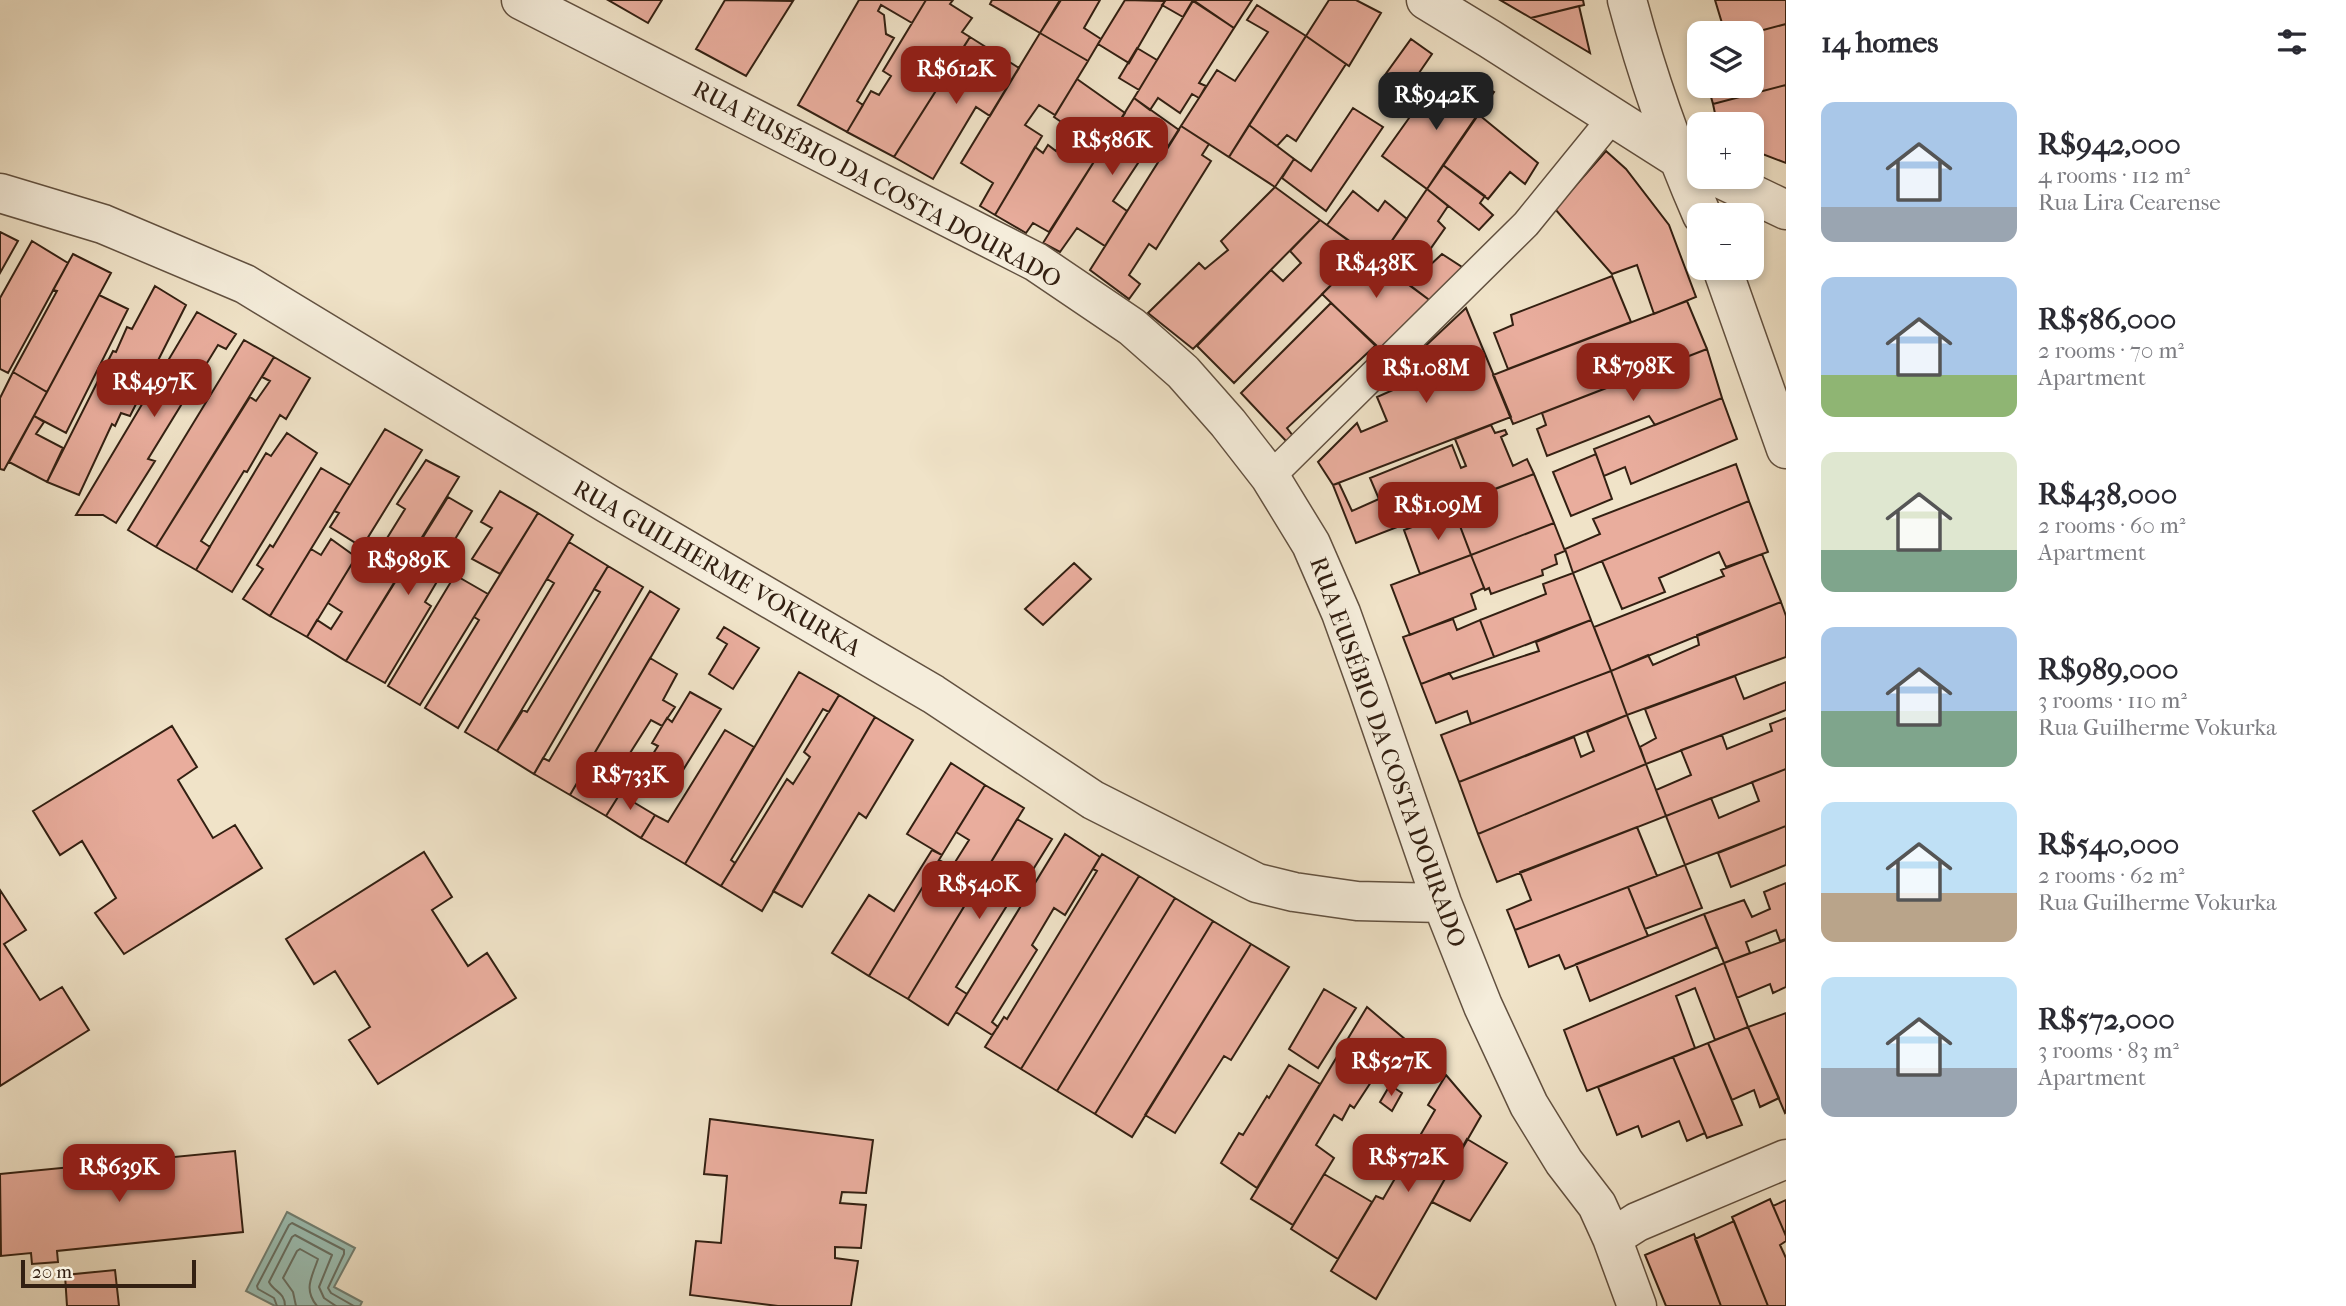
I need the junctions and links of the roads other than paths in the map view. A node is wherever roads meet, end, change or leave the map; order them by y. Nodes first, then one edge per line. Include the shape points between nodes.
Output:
1 (521, 0) edge
2 (1426, 0) edge
3 (1627, 0) edge
4 (1613, 117) junction
5 (1687, 161) edge
6 (1687, 162) edge
7 (1742, 189) edge
8 (0, 193) edge
9 (1786, 210) edge
10 (1726, 280) edge
11 (1786, 449) edge
12 (1270, 477) junction
13 (1442, 903) junction
14 (1786, 1159) edge
15 (1612, 1238) junction
16 (1637, 1306) edge

1 - 12 street, RUA EUSÉBIO DA COSTA DOURADO via 1036,262 1132,327 1183,372
2 - 4 street
3 - 5 street via 1647,75
4 - 6 street
4 - 12 lane via 1526,224
7 - 9 street
8 - 13 street, RUA GUILHERME VOKURKA via 103,224 245,285 933,694 1093,800 1256,883 1357,901
10 - 11 street
12 - 13 street, RUA EUSÉBIO DA COSTA DOURADO via 1311,544 1341,613
13 - 15 street, RUA EUSÉBIO DA COSTA DOURADO via 1529,1105 1563,1162 1597,1205
14 - 15 street via 1637,1222
15 - 16 street, RUA EUSÉBIO DA COSTA DOURADO

